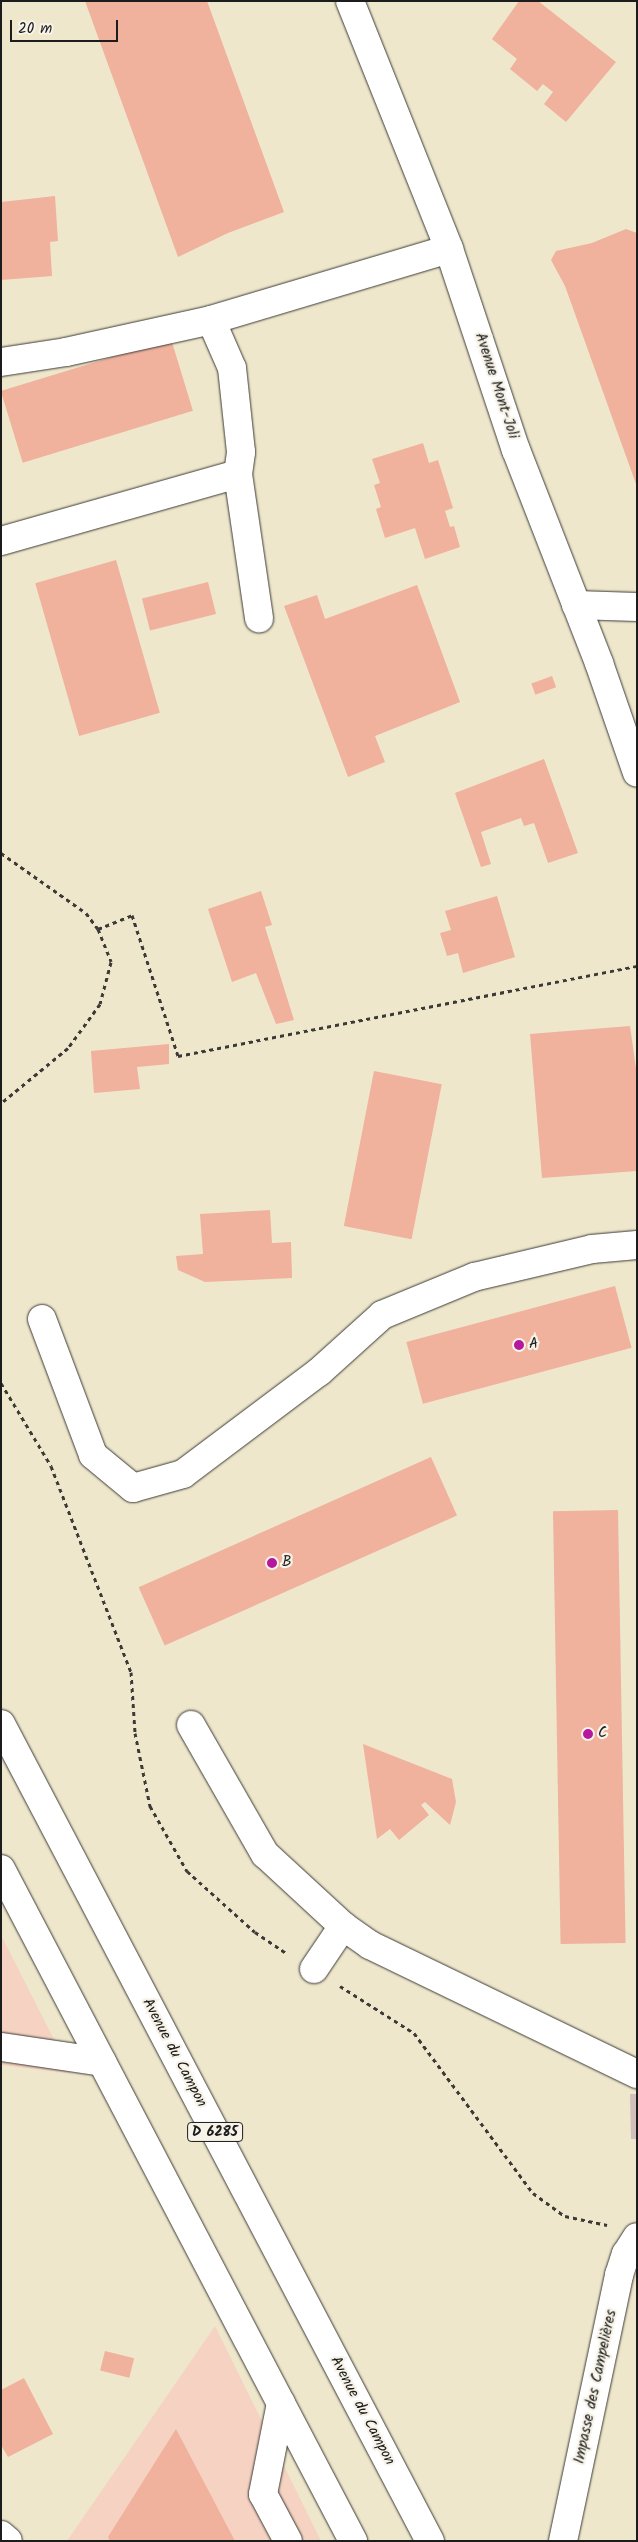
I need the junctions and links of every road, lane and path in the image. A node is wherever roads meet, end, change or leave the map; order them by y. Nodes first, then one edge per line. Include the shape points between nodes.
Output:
1 (350, 1) edge
2 (449, 249) junction
3 (211, 320) junction
4 (1, 362) edge
5 (238, 474) junction
6 (1, 541) edge
7 (576, 605) junction
8 (637, 607) edge
9 (259, 618) dead end
10 (637, 773) edge
11 (1, 853) edge
12 (98, 929) junction
13 (637, 966) edge
14 (1, 1103) edge
15 (637, 1246) edge
16 (42, 1319) dead end
17 (1, 1724) edge
18 (192, 1725) dead end
19 (1, 1869) edge
20 (343, 1926) junction
21 (314, 1969) dead end
22 (1, 2047) edge
23 (102, 2062) junction
24 (637, 2074) edge
25 (637, 2237) edge
26 (281, 2403) junction
27 (1, 2535) edge
28 (8, 2541) edge
29 (288, 2541) edge
30 (352, 2541) edge
31 (430, 2541) edge
32 (563, 2541) edge

1 - 2 main road, Avenue Mont-Joli
2 - 3 main road
2 - 7 main road, Avenue Mont-Joli via 522,466
3 - 4 main road via 66,352
3 - 5 main road via 232,368 241,452
5 - 6 main road
5 - 9 main road
7 - 8 main road
7 - 10 main road, Avenue Mont-Joli
11 - 12 path via 86,913
12 - 13 path via 132,916 178,1056
12 - 14 path via 111,962 100,1004 68,1048
15 - 16 main road via 592,1249 474,1277 382,1315 319,1372 183,1474 133,1488 93,1455
17 - 31 main road, Avenue du Campon / D 6285
18 - 20 main road via 265,1854
19 - 23 main road
20 - 21 main road
20 - 24 main road via 370,1946
22 - 23 main road
23 - 26 main road
25 - 32 main road, Impasse des Campelières via 626,2254 619,2275
26 - 29 main road via 263,2494
26 - 30 main road
27 - 28 main road

